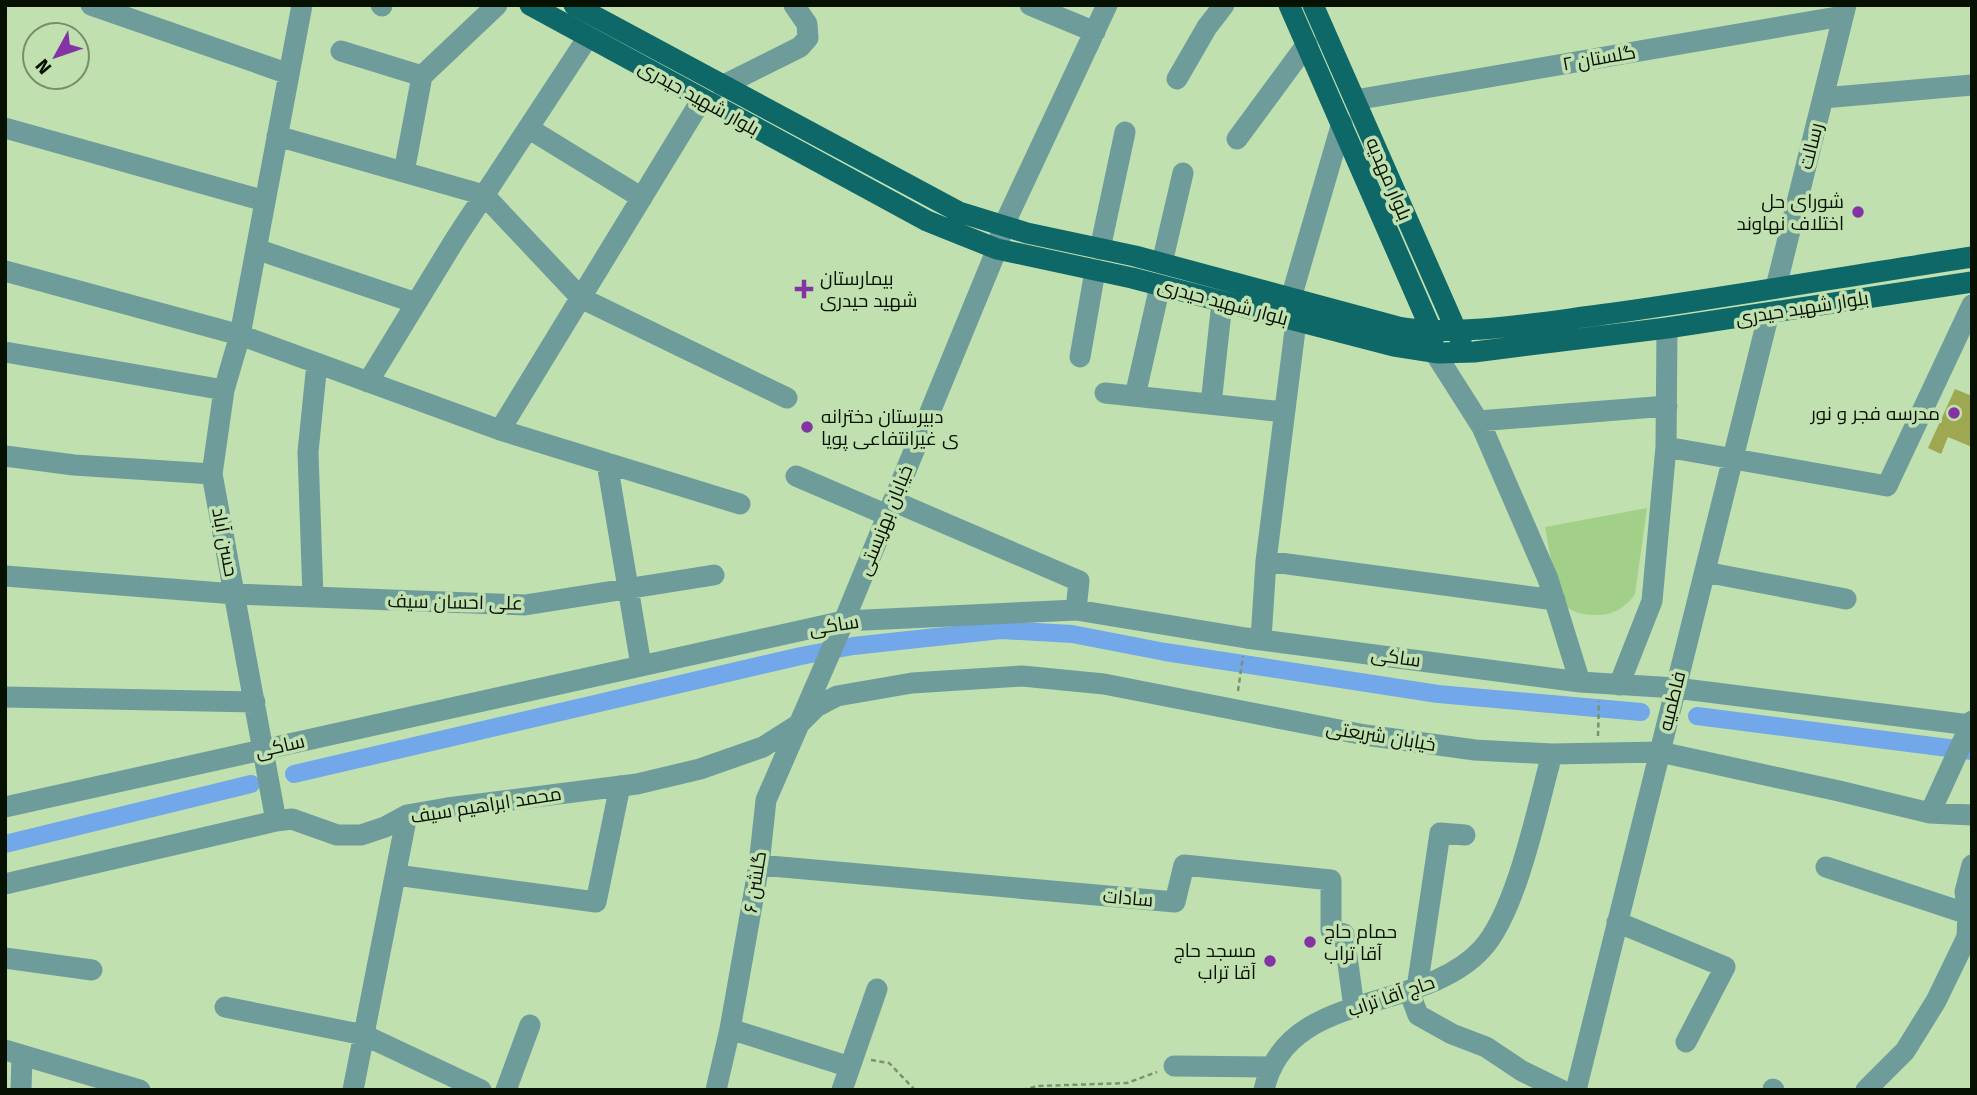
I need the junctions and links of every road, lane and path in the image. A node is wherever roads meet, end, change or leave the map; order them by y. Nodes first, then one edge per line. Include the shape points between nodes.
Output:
1 (91, 5) edge
2 (302, 5) edge
3 (497, 5) edge
4 (530, 5) edge
5 (574, 5) edge
6 (794, 5) edge
7 (1030, 5) edge
8 (1107, 5) edge
9 (1224, 5) edge
10 (1289, 5) edge
11 (1313, 5) edge
12 (1845, 11) edge
13 (1095, 32) junction
14 (588, 37) junction
15 (1307, 44) junction
16 (341, 51) dead end
17 (289, 74) junction
18 (422, 76) junction
19 (1177, 79) dead end
20 (1972, 85) edge
21 (722, 86) junction
22 (1823, 98) junction
23 (702, 99) junction
24 (1355, 100) junction
25 (1342, 123) junction
26 (5, 128) edge
27 (528, 128) junction
28 (1125, 132) dead end
29 (277, 136) junction
30 (1237, 139) dead end
31 (404, 172) junction
32 (1183, 173) dead end
33 (484, 195) junction
34 (642, 198) junction
35 (265, 201) junction
36 (1003, 226) junction
37 (256, 249) junction
38 (997, 249) junction
39 (1100, 249) junction
40 (1972, 257) edge
41 (1162, 263) junction
42 (5, 271) edge
43 (1095, 271) junction
44 (1972, 282) edge
45 (1160, 286) junction
46 (1776, 287) junction
47 (581, 298) junction
48 (1291, 298) junction
49 (1222, 302) junction
50 (416, 303) junction
51 (1972, 304) edge
52 (1769, 313) junction
53 (1296, 322) junction
54 (1667, 328) junction
55 (1455, 331) junction
56 (240, 335) junction
57 (1434, 342) junction
58 (5, 352) edge
59 (1467, 352) junction
60 (1080, 357) dead end
61 (317, 363) junction
62 (368, 382) junction
63 (223, 390) junction
64 (1105, 393) dead end
65 (1135, 396) junction
66 (786, 398) dead end
67 (1211, 404) junction
68 (1667, 406) junction
69 (1284, 412) junction
70 (1478, 421) junction
71 (500, 430) junction
72 (1666, 447) junction
73 (5, 456) edge
74 (1732, 460) junction
75 (607, 463) junction
76 (212, 474) junction
77 (796, 476) dead end
78 (740, 504) dead end
79 (890, 508) junction
80 (1266, 561) junction
81 (1705, 572) junction
82 (714, 575) dead end
83 (5, 576) edge
84 (628, 589) junction
85 (235, 594) junction
86 (313, 597) junction
87 (1846, 599) dead end
88 (1555, 600) junction
89 (1076, 610) junction
90 (840, 628) junction
91 (1253, 645) junction
92 (641, 666) junction
93 (817, 682) joint
94 (1580, 682) junction
95 (1619, 685) junction
96 (1676, 688) junction
97 (1238, 692) dead end
98 (5, 697) edge
99 (255, 702) junction
100 (1599, 703) dead end
101 (1971, 723) edge
102 (799, 724) junction
103 (1598, 734) dead end
104 (263, 750) junction
105 (1660, 752) junction
106 (1552, 754) junction
107 (620, 786) junction
108 (5, 807) edge
109 (1930, 813) junction
110 (407, 815) junction
111 (1972, 815) edge
112 (276, 821) junction
113 (1465, 835) dead end
114 (760, 865) junction
115 (1972, 865) edge
116 (1826, 867) dead end
117 (396, 875) junction
118 (5, 884) edge
119 (1970, 913) edge
120 (1617, 922) junction
121 (5, 958) edge
122 (92, 970) dead end
123 (877, 989) dead end
124 (1413, 989) junction
125 (225, 1007) dead end
126 (1354, 1008) junction
127 (530, 1026) dead end
128 (730, 1029) junction
129 (364, 1035) junction
130 (1686, 1042) dead end
131 (14, 1052) edge
132 (852, 1062) junction
133 (1174, 1066) joint
134 (1270, 1067) junction
135 (21, 1090) edge
136 (140, 1090) edge
137 (353, 1090) edge
138 (481, 1090) edge
139 (506, 1090) edge
140 (716, 1090) edge
141 (842, 1090) edge
142 (915, 1090) edge
143 (1023, 1090) edge
144 (1264, 1090) edge
145 (1561, 1090) edge
146 (1576, 1090) edge
147 (1866, 1090) edge

1 - 17 street
2 - 17 street, حسن آباد
3 - 18 street
4 - 14 main road, بلوار شهید حیدری
5 - 21 main road, بلوار شهید حیدری
6 - 21 street via 807,24 808,38 800,47
7 - 13 street
8 - 13 street, خیابان بهزیستی
9 - 19 street
10 - 15 main road, بلوار مهدیه
11 - 24 main road, بلوار مهدیه
12 - 22 street, رسالت
12 - 24 street, گلستان ۲
13 - 36 street, خیابان بهزیستی
14 - 23 main road, بلوار شهید حیدری
14 - 27 street
15 - 25 main road, بلوار مهدیه
15 - 30 street
16 - 18 street
17 - 29 street, حسن آباد
18 - 31 street
20 - 22 street
21 - 36 main road, بلوار شهید حیدری via 933,200
22 - 46 street, رسالت
23 - 34 street
23 - 38 main road, بلوار شهید حیدری via 927,222
24 - 55 main road, بلوار مهدیه
25 - 48 street
25 - 57 main road, بلوار مهدیه
26 - 35 street
27 - 33 street
27 - 34 street
28 - 39 street
29 - 31 street
29 - 35 street, حسن آباد
31 - 33 street
32 - 41 street
33 - 47 street
33 - 50 street
34 - 47 street
35 - 37 street, حسن آباد
36 - 38 street, خیابان بهزیستی
36 - 39 main road, بلوار شهید حیدری
37 - 50 street
37 - 56 street, حسن آباد
38 - 43 main road, بلوار شهید حیدری
38 - 79 street, خیابان بهزیستی
39 - 41 main road, بلوار شهید حیدری
40 - 46 main road, بلوار شهید حیدری
41 - 48 main road, بلوار شهید حیدری
42 - 56 street
43 - 45 main road, بلوار شهید حیدری
43 - 60 street
44 - 52 main road, بلوار شهید حیدری
45 - 49 main road, بلوار شهید حیدری
45 - 65 street
46 - 52 main road
46 - 55 main road, بلوار شهید حیدری via 1556,321
47 - 66 street
47 - 71 street
48 - 57 main road, بلوار شهید حیدری via 1398,327
49 - 53 main road, بلوار شهید حیدری
49 - 67 street
50 - 62 street
51 - 74 street via 1887,486
52 - 54 main road, بلوار شهید حیدری
52 - 74 street, فاطمیه
53 - 57 main road, بلوار شهید حیدری via 1394,346
53 - 69 street
54 - 59 main road, بلوار شهید حیدری
54 - 68 street
55 - 57 main road, بلوار شهید حیدری
55 - 59 main road, بلوار مهدیه
56 - 61 street
56 - 63 street, حسن آباد
57 - 59 main road, بلوار شهید حیدری
57 - 70 street
58 - 63 street
61 - 62 street
61 - 86 street via 308,452
62 - 71 street
63 - 76 street, حسن آباد
64 - 65 street
65 - 67 street
67 - 69 street
68 - 70 street
68 - 72 street
69 - 80 street
70 - 88 street
71 - 75 street
72 - 74 street
72 - 95 street via 1652,601
73 - 76 street
74 - 81 street, فاطمیه
75 - 78 street
75 - 84 street
76 - 85 street, حسن آباد
77 - 79 street
79 - 89 street via 1079,582
79 - 90 street, خیابان بهزیستی
80 - 88 street
80 - 91 street
81 - 87 street
81 - 96 street, فاطمیه
82 - 84 street, علی احسان سیف
83 - 85 street, علی احسان سیف
84 - 86 street, علی احسان سیف via 525,604
84 - 92 street
85 - 86 street, علی احسان سیف
85 - 99 street, حسن آباد
88 - 94 street
89 - 90 street, ساکی
89 - 91 street, ساکی
90 - 92 street, ساکی
90 - 93 street, خیابان بهزیستی
91 - 94 street, ساکی
91 - 97 path
92 - 104 street, ساکی
93 - 102 street, گلشن ۶
94 - 95 street, ساکی
95 - 96 street, ساکی
96 - 101 street, ساکی
96 - 105 street, فاطمیه
98 - 99 street
99 - 104 street, حسن آباد
100 - 103 path
101 - 109 street
102 - 106 street, خیابان شریعتی via 816,707 837,696 912,683 1022,676 1104,684 1365,735 1475,750
102 - 107 street, محمد ابراهیم سیف via 763,747 700,769
102 - 114 street, گلشن ۶ via 766,800
104 - 108 street, ساکی
104 - 112 street, حسن آباد
105 - 106 street, خیابان شریعتی
105 - 109 street, خیابان شریعتی
105 - 120 street, فاطمیه
106 - 124 street, حاج آقا تراب via 1520,870 1498,926 1464,966
107 - 110 street, محمد ابراهیم سیف
107 - 117 street via 596,902
109 - 111 street, خیابان شریعتی
110 - 112 street, محمد ابراهیم سیف via 361,835 337,835 292,820
110 - 117 street
112 - 118 street, محمد ابراهیم سیف
113 - 124 street via 1440,833
114 - 126 street, سادات via 1175,902 1184,866 1331,880 1331,930 1344,934
114 - 128 street, گلشن ۶
115 - 119 street via 1965,892
116 - 119 street
117 - 129 street
119 - 147 street via 1967,937 1936,1001 1905,1051
120 - 130 street via 1726,967
120 - 146 street, فاطمیه
121 - 122 street
123 - 132 street
124 - 126 street, حاج آقا تراب
124 - 145 street via 1418,1015
125 - 129 street
126 - 134 street, حاج آقا تراب via 1309,1026 1289,1041
127 - 139 street
128 - 132 street
128 - 140 street, گلشن ۶
129 - 137 street
129 - 138 street
131 - 135 street
131 - 136 street
132 - 141 street
132 - 142 path via 889,1063
133 - 134 street
133 - 143 path via 1127,1083
134 - 144 street

